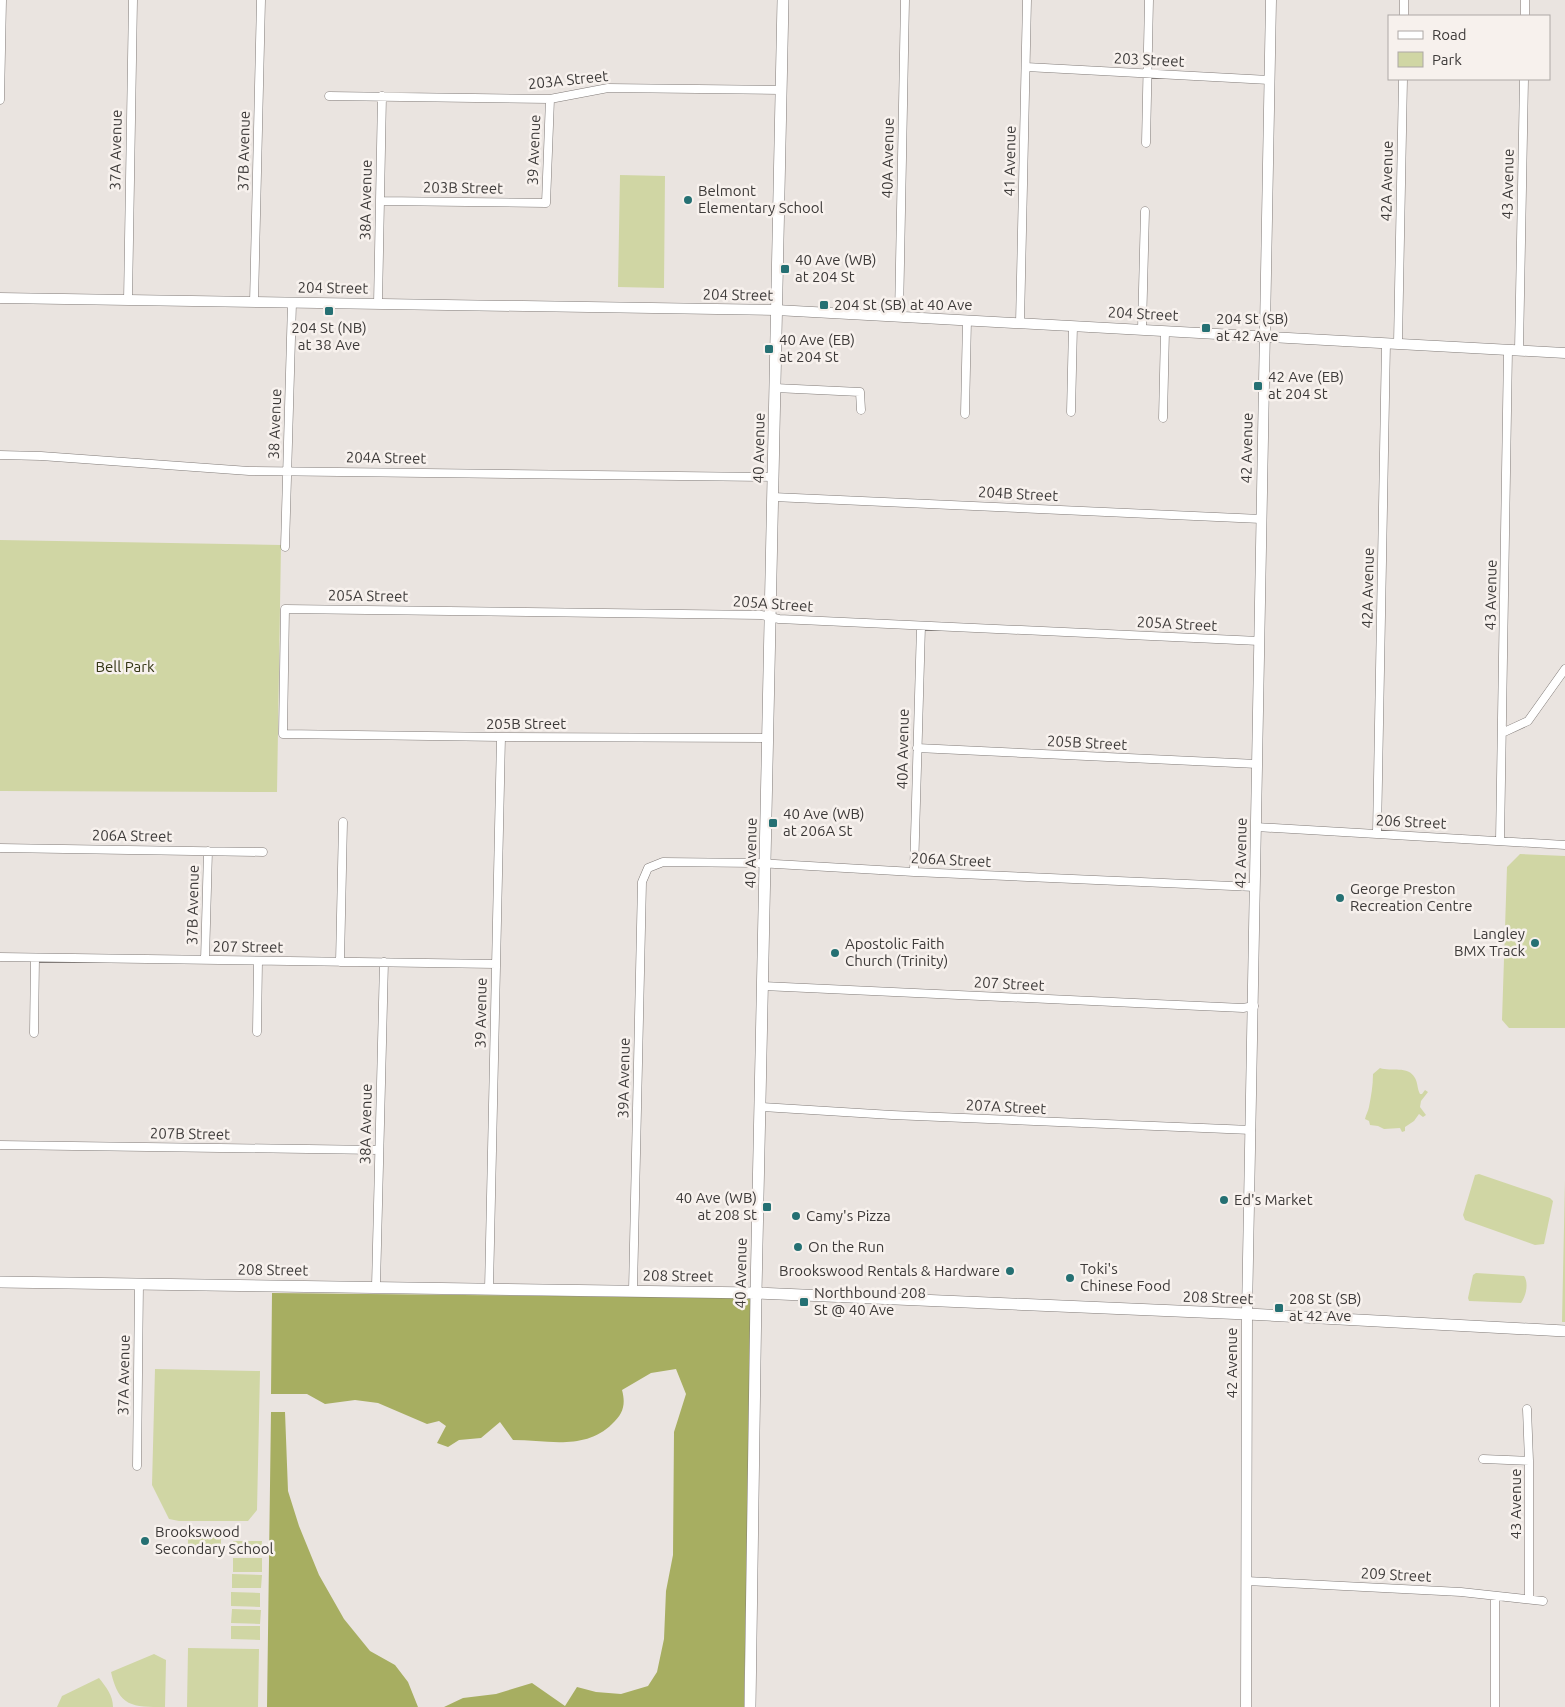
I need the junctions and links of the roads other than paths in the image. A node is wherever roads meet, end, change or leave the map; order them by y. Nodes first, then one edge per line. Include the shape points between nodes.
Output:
1 (2, 0) edge
2 (133, 0) edge
3 (261, 0) edge
4 (783, 0) edge
5 (905, 0) edge
6 (1027, 0) edge
7 (1149, 0) edge
8 (1271, 0) edge
9 (1404, 0) edge
10 (1525, 0) edge
11 (1404, 15) edge
12 (1525, 15) edge
13 (1026, 67) junction
14 (1147, 74) junction
15 (1270, 80) junction
16 (1403, 80) edge
17 (1524, 80) edge
18 (781, 90) junction
19 (329, 96) dead end
20 (382, 96) junction
21 (550, 98) junction
22 (0, 100) edge
23 (1146, 143) dead end
24 (380, 201) junction
25 (546, 203) joint
26 (1145, 210) dead end
27 (0, 298) edge
28 (128, 300) junction
29 (254, 302) junction
30 (292, 303) junction
31 (378, 304) junction
32 (776, 310) junction
33 (898, 316) junction
34 (967, 320) junction
35 (1020, 323) junction
36 (1073, 326) junction
37 (1142, 329) junction
38 (1165, 331) junction
39 (1265, 336) junction
40 (1386, 343) junction
41 (1398, 343) junction
42 (1514, 350) junction
43 (1565, 353) edge
44 (775, 388) junction
45 (861, 410) dead end
46 (1071, 412) dead end
47 (965, 414) dead end
48 (1163, 418) dead end
49 (0, 455) edge
50 (288, 471) junction
51 (773, 477) junction
52 (773, 497) junction
53 (1261, 519) junction
54 (284, 547) dead end
55 (770, 618) junction
56 (920, 626) junction
57 (1259, 641) junction
58 (1565, 669) edge
59 (1502, 733) junction
60 (283, 734) joint
61 (501, 737) junction
62 (768, 738) junction
63 (917, 748) junction
64 (1257, 764) junction
65 (343, 822) dead end
66 (1256, 827) junction
67 (1377, 834) junction
68 (1500, 841) junction
69 (1565, 844) edge
70 (0, 848) edge
71 (208, 851) junction
72 (263, 852) dead end
73 (765, 864) junction
74 (648, 868) joint
75 (914, 872) junction
76 (1255, 887) junction
77 (0, 957) edge
78 (35, 958) junction
79 (205, 960) junction
80 (258, 961) junction
81 (340, 962) junction
82 (384, 962) junction
83 (496, 964) junction
84 (763, 986) junction
85 (1254, 1006) junction
86 (257, 1032) dead end
87 (34, 1033) dead end
88 (761, 1108) junction
89 (1251, 1130) junction
90 (0, 1145) edge
91 (379, 1150) junction
92 (0, 1282) edge
93 (139, 1284) junction
94 (376, 1286) junction
95 (489, 1289) junction
96 (633, 1290) junction
97 (756, 1293) junction
98 (1247, 1314) junction
99 (1565, 1331) edge
100 (1527, 1409) dead end
101 (1483, 1459) dead end
102 (1529, 1461) junction
103 (136, 1466) dead end
104 (1246, 1581) junction
105 (1495, 1597) junction
106 (1529, 1600) junction
107 (1543, 1601) dead end
108 (750, 1707) edge
109 (1246, 1707) edge
110 (1495, 1707) edge

1 - 22 street
2 - 28 street, 37A Avenue
3 - 29 street, 37B Avenue
4 - 18 main road, 40 Avenue
5 - 33 street, 40A Avenue
6 - 13 street, 41 Avenue
7 - 14 street
8 - 15 street, 42 Avenue
9 - 11 street
10 - 12 street
13 - 14 street, 203 Street
13 - 35 street, 41 Avenue
14 - 15 street, 203 Street
14 - 23 street
15 - 39 street, 42 Avenue
16 - 41 street, 42A Avenue
17 - 42 street, 43 Avenue
18 - 21 street, 203A Street via 608,88
18 - 32 main road, 40 Avenue
19 - 20 street, 203A Street
20 - 21 street, 203A Street
20 - 24 street, 38A Avenue
21 - 25 street, 39 Avenue
24 - 25 street, 203B Street
24 - 31 street, 38A Avenue
26 - 37 street
27 - 28 street, 204 Street
28 - 29 street, 204 Street
29 - 30 street, 204 Street
30 - 31 street, 204 Street
30 - 50 street, 38 Avenue
31 - 32 street, 204 Street
32 - 33 street, 204 Street
32 - 44 main road, 40 Avenue
33 - 34 street, 204 Street
34 - 35 street, 204 Street
34 - 47 street
35 - 36 street, 204 Street
36 - 37 street, 204 Street
36 - 46 street
37 - 38 street, 204 Street
38 - 39 street, 204 Street
38 - 48 street
39 - 40 street, 204 Street
39 - 53 street, 42 Avenue
40 - 41 street, 204 Street
40 - 67 street, 42A Avenue
41 - 42 street, 204 Street
42 - 43 street, 204 Street
42 - 59 street, 43 Avenue
44 - 45 street via 860,392
44 - 51 main road, 40 Avenue
49 - 50 street, 204A Street
50 - 51 street, 204A Street
50 - 54 street, 38 Avenue
51 - 52 main road, 40 Avenue
52 - 53 street, 204B Street
52 - 55 main road, 40 Avenue
53 - 57 street, 42 Avenue
55 - 56 street, 205A Street
55 - 60 street, 205A Street via 761,615 285,609
55 - 62 main road, 40 Avenue
56 - 57 street, 205A Street
56 - 63 street, 40A Avenue
57 - 64 street, 42 Avenue
58 - 59 street via 1528,721
59 - 68 street, 43 Avenue
60 - 61 street, 205B Street
61 - 62 street, 205B Street
61 - 83 street, 39 Avenue
62 - 73 main road, 40 Avenue
63 - 64 street, 205B Street
63 - 75 street, 40A Avenue
64 - 66 street, 42 Avenue
65 - 81 street
66 - 67 street, 206 Street
66 - 76 street, 42 Avenue
67 - 68 street, 206 Street
68 - 69 street, 206 Street
70 - 71 street, 206A Street
71 - 72 street, 206A Street
71 - 79 street, 37B Avenue
73 - 74 street, 206A Street via 663,862
73 - 75 street, 206A Street
73 - 84 main road, 40 Avenue
74 - 96 street, 39A Avenue via 642,882
75 - 76 street, 206A Street
76 - 85 street, 42 Avenue
77 - 78 street, 207 Street
78 - 79 street, 207 Street
78 - 87 street
79 - 80 street, 207 Street
80 - 81 street, 207 Street
80 - 86 street
81 - 82 street, 207 Street
82 - 83 street, 207 Street
82 - 91 street, 38A Avenue
83 - 95 street, 39 Avenue
84 - 85 street, 207 Street
84 - 88 main road, 40 Avenue
85 - 89 street, 42 Avenue
88 - 89 street, 207A Street
88 - 97 main road, 40 Avenue
89 - 98 street, 42 Avenue
90 - 91 street, 207B Street
91 - 94 street, 38A Avenue
92 - 93 main road, 208 Street
93 - 94 main road, 208 Street
93 - 103 street, 37A Avenue
94 - 95 main road, 208 Street
95 - 96 main road, 208 Street
96 - 97 main road, 208 Street
97 - 98 main road, 208 Street
97 - 108 main road, 40 Avenue
98 - 99 main road, 208 Street
98 - 104 street, 42 Avenue
100 - 102 street, 43 Avenue
101 - 102 street
102 - 106 street, 43 Avenue
104 - 105 street, 209 Street via 1461,1592
104 - 109 street, 42 Avenue
105 - 106 street, 209 Street
105 - 110 street
106 - 107 street, 209 Street

